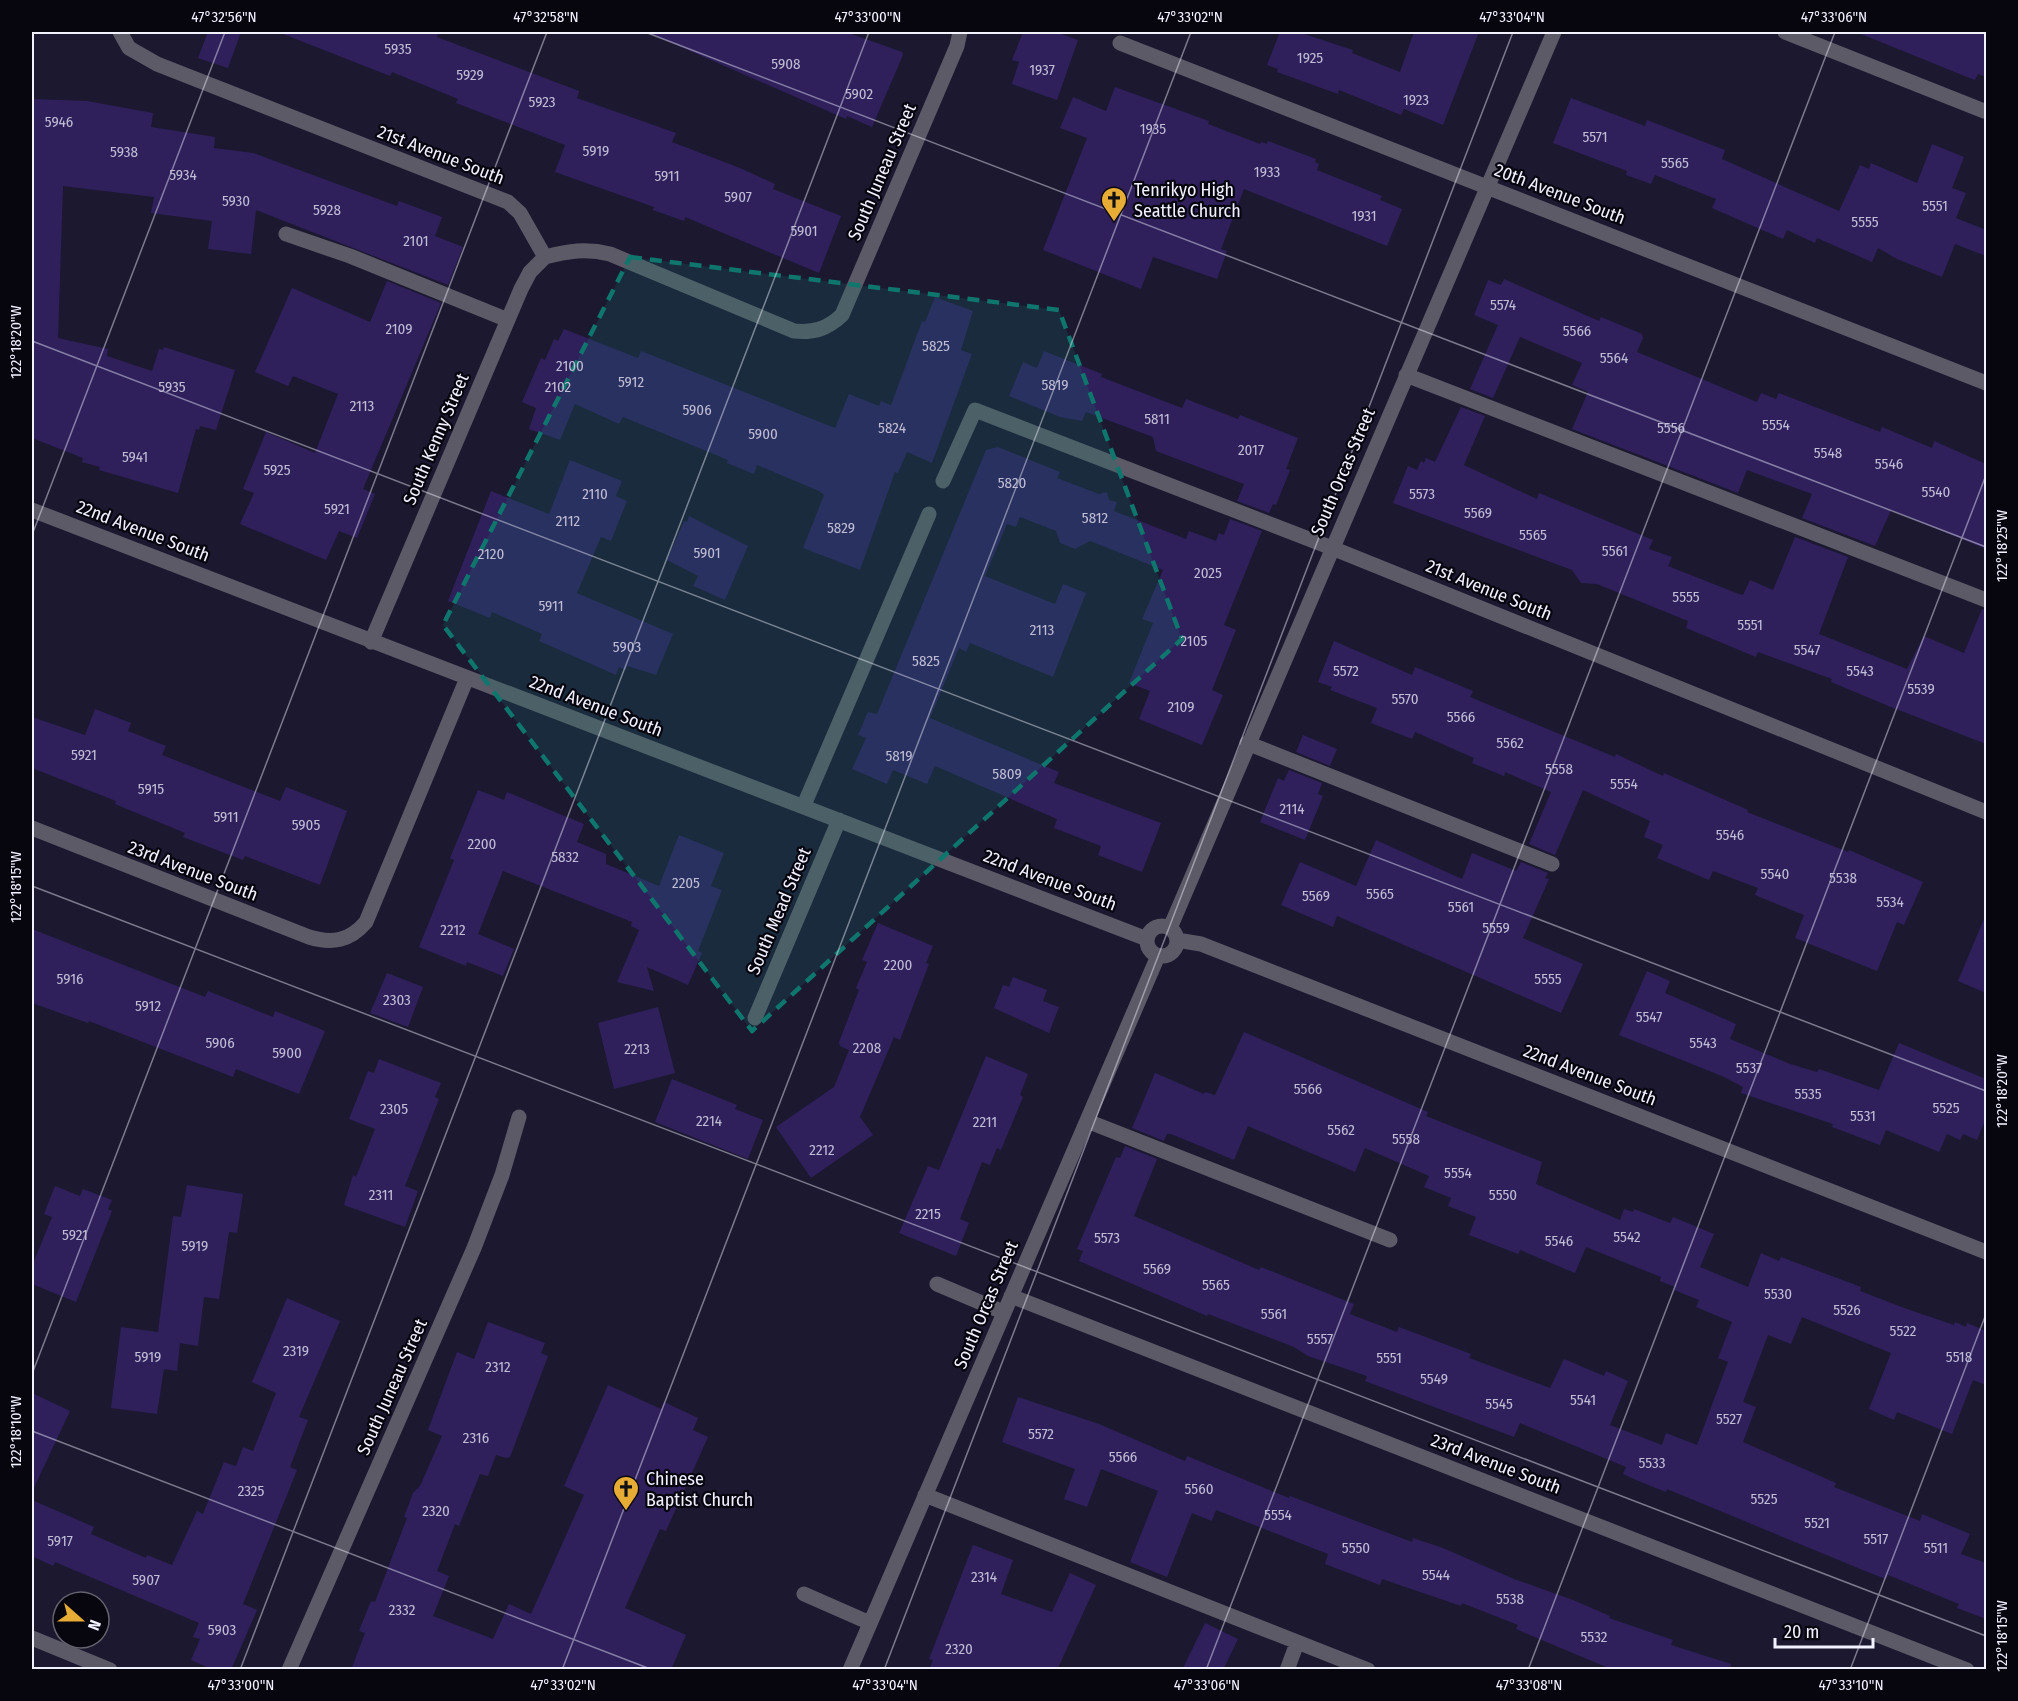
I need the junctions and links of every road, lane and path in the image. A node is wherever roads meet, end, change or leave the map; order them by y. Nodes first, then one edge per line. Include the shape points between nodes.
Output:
1 (960, 32) edge
2 (1554, 32) edge
3 (1785, 32) edge
4 (120, 34) edge
5 (1120, 43) dead end
6 (1984, 111) dead end
7 (1487, 187) junction
8 (286, 234) dead end
9 (545, 257) junction
10 (508, 320) junction
11 (1406, 375) junction
12 (1986, 383) edge
13 (943, 481) dead end
14 (32, 510) edge
15 (929, 514) dead end
16 (1332, 548) junction
17 (1986, 600) edge
18 (371, 642) junction
19 (467, 678) junction
20 (1247, 743) junction
21 (804, 805) junction
22 (1986, 812) edge
23 (839, 819) junction
24 (32, 828) edge
25 (1552, 864) dead end
26 (1174, 934) junction
27 (1147, 939) junction
28 (1158, 956) junction
29 (755, 1018) dead end
30 (519, 1117) dead end
31 (1086, 1121) junction
32 (1390, 1240) dead end
33 (1986, 1252) edge
34 (937, 1284) dead end
35 (1011, 1296) junction
36 (1003, 1312) junction
37 (925, 1495) junction
38 (804, 1594) dead end
39 (870, 1623) junction
40 (32, 1638) edge
41 (1297, 1642) junction
42 (110, 1670) edge
43 (289, 1670) edge
44 (850, 1670) edge
45 (1287, 1670) edge
46 (1368, 1670) edge
47 (1967, 1670) edge

1 - 9 street, South Juneau Street via 842,315 832,324 813,333 794,331 591,249
2 - 7 street, South Orcas Street
3 - 6 street
4 - 9 street, 21st Avenue South via 129,48 157,64 508,202 520,213
5 - 7 street, 20th Avenue South
7 - 11 street, South Orcas Street
7 - 12 street, 20th Avenue South
8 - 10 street
9 - 10 street, South Kenny Street via 530,272
10 - 18 street, South Kenny Street
11 - 16 street, South Orcas Street
11 - 17 street
13 - 16 street, 21st Avenue South via 975,410
14 - 18 street, 22nd Avenue South
15 - 21 street
16 - 20 street, South Orcas Street
16 - 22 street, 21st Avenue South
18 - 19 street, 22nd Avenue South
19 - 21 street, 22nd Avenue South
19 - 24 street, 23rd Avenue South via 366,922 342,940 325,942 309,937
20 - 25 street
20 - 26 street, South Orcas Street
21 - 23 street, 22nd Avenue South
23 - 27 street, 22nd Avenue South
23 - 29 street, South Mead Street
26 - 27 street via 1155,928
26 - 28 street via 1171,954
26 - 33 street, 22nd Avenue South
27 - 28 street via 1149,948
28 - 31 street, South Orcas Street
30 - 43 street, South Juneau Street via 493,1202 474,1248
31 - 32 street
31 - 35 street, South Orcas Street
34 - 36 street
35 - 36 street, South Orcas Street
35 - 47 street, 23rd Avenue South
36 - 37 street, South Orcas Street
37 - 39 street, South Orcas Street
37 - 41 street
38 - 39 street
39 - 44 street, South Orcas Street
40 - 42 street
41 - 45 street
41 - 46 street

